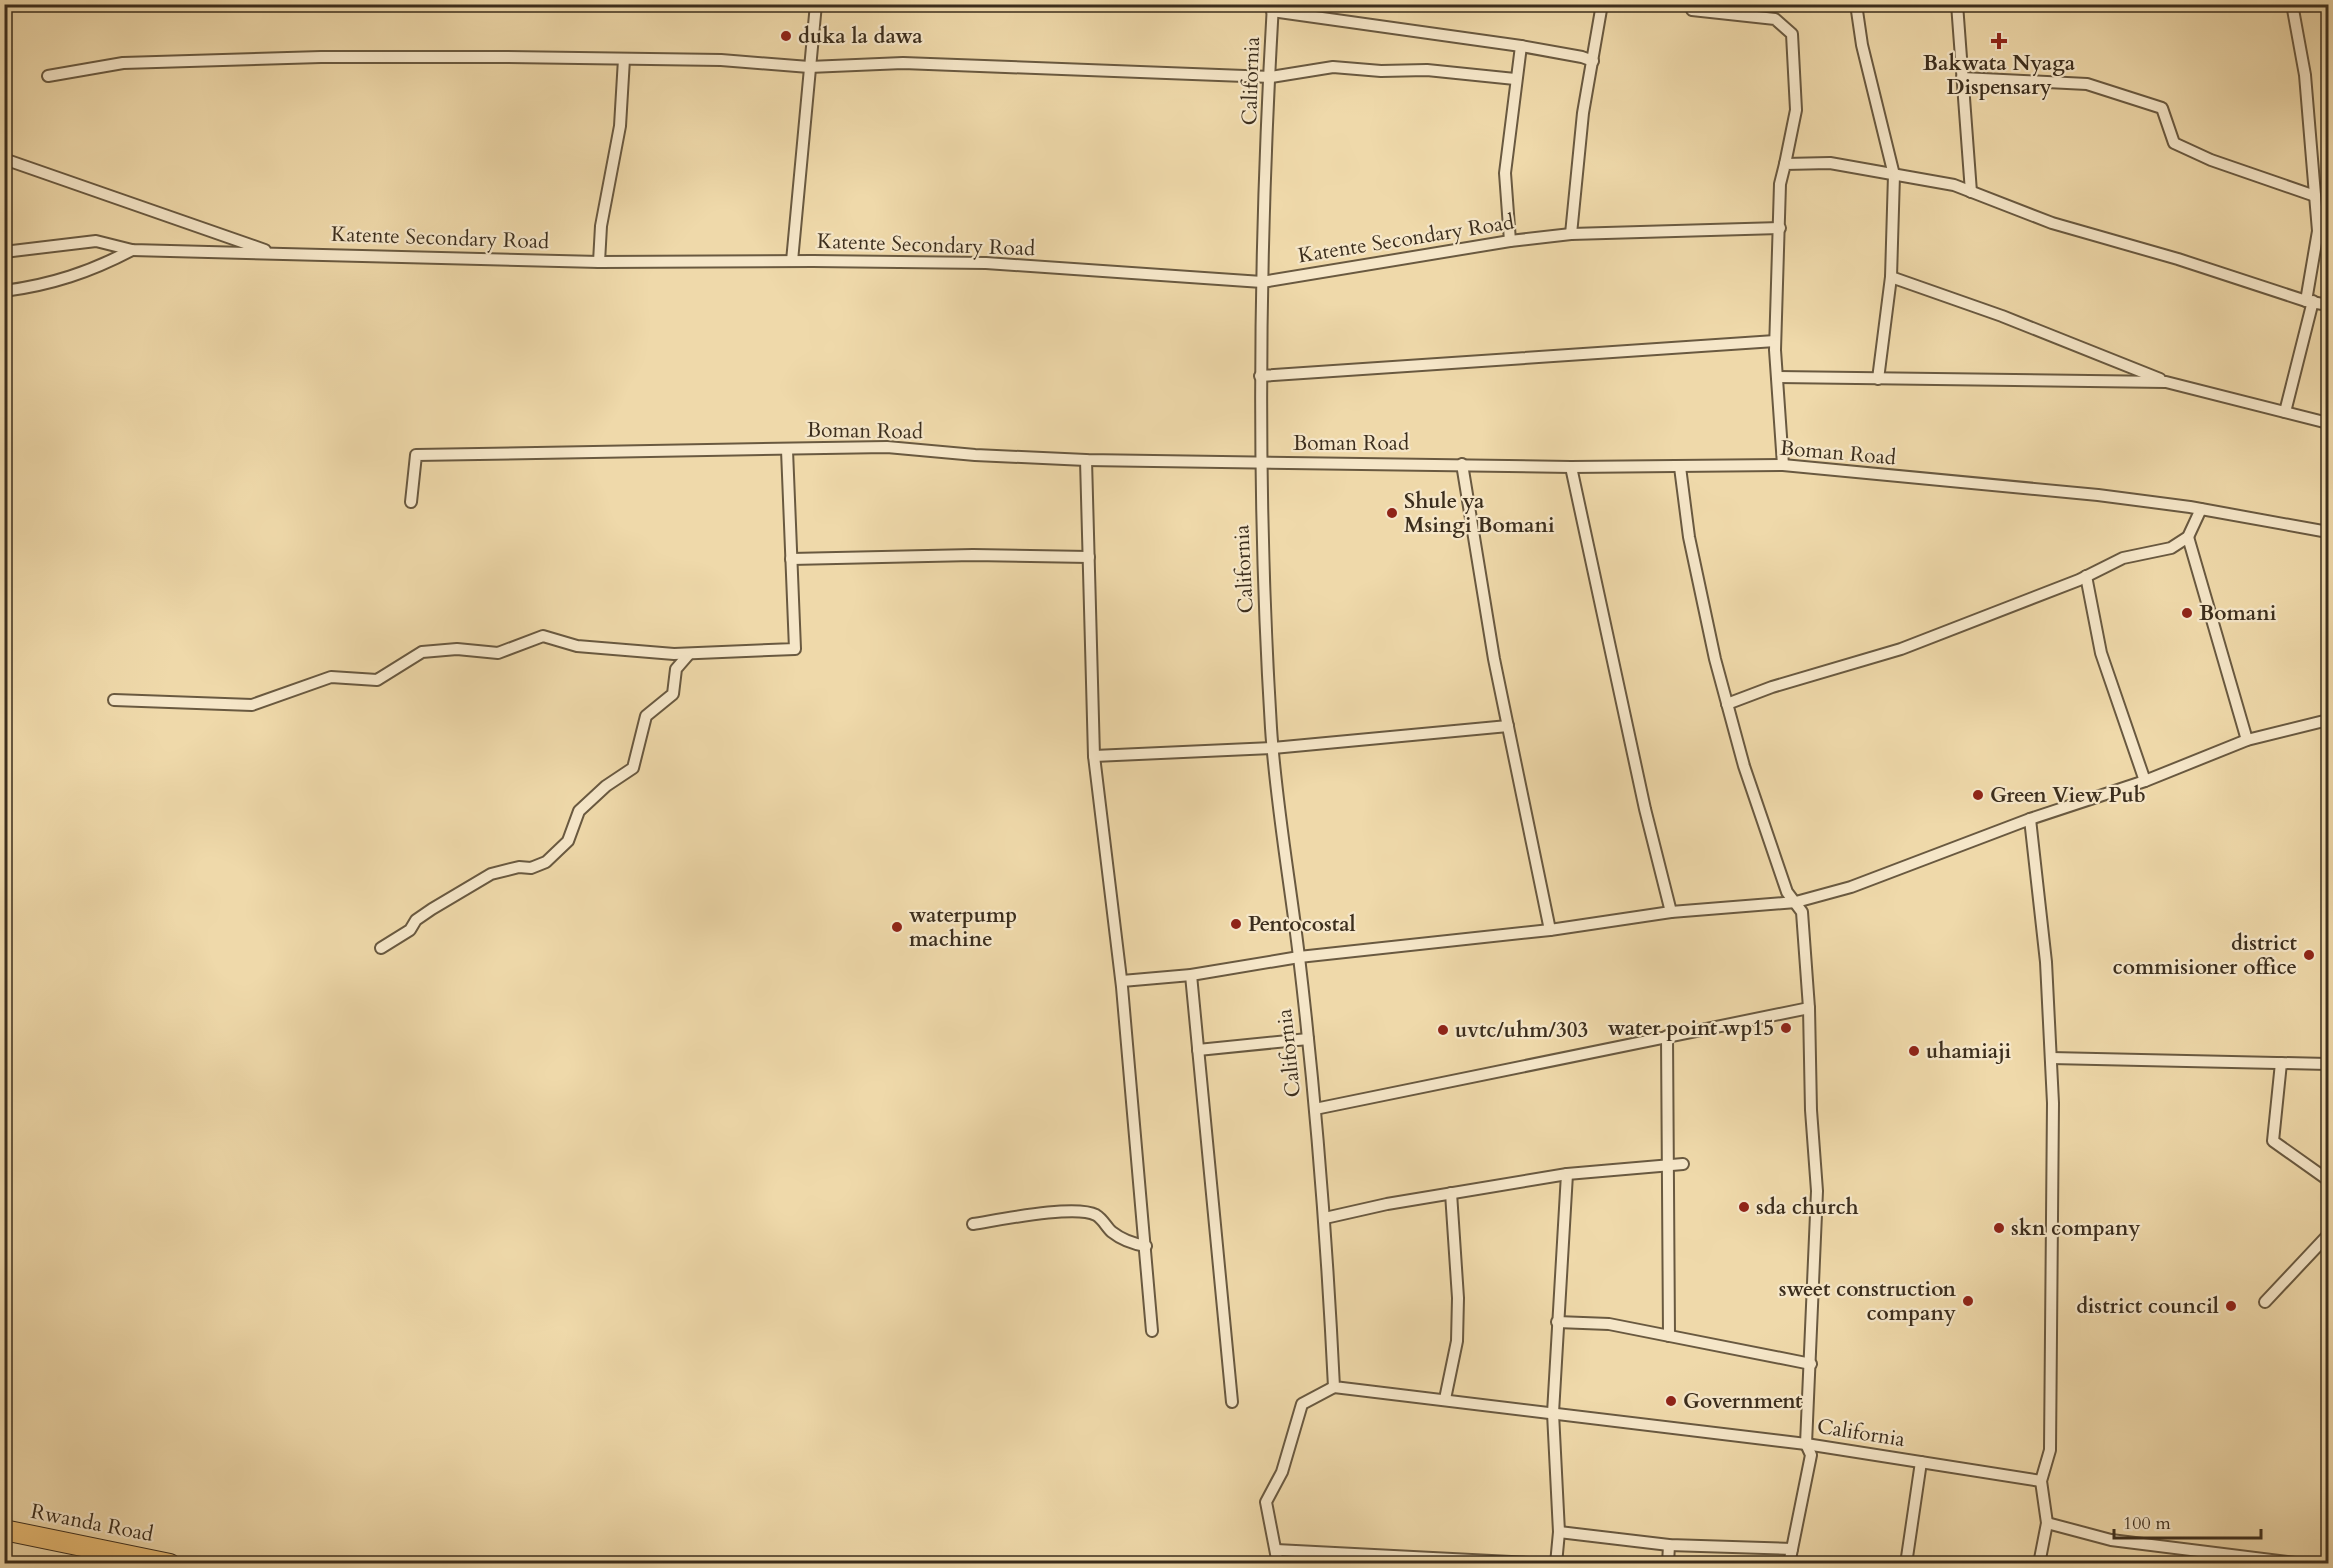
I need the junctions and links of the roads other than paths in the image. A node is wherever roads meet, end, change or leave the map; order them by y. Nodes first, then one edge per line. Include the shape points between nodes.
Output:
1 (816, 4) edge
2 (1602, 4) edge
3 (1693, 4) edge
4 (1856, 4) edge
5 (1957, 4) edge
6 (2292, 4) edge
7 (1273, 8) edge
8 (1521, 46) junction
9 (624, 59) junction
10 (1593, 61) junction
11 (809, 68) junction
12 (48, 76) dead end
13 (1271, 77) junction
14 (1962, 78) junction
15 (1515, 79) junction
16 (4, 159) edge
17 (1785, 164) junction
18 (1894, 175) junction
19 (1971, 192) junction
20 (2315, 196) junction
21 (1780, 228) junction
22 (1571, 234) junction
23 (1510, 241) junction
24 (132, 250) junction
25 (4, 252) edge
26 (274, 253) junction
27 (792, 261) junction
28 (599, 262) junction
29 (1891, 277) junction
30 (1262, 282) junction
31 (4, 291) edge
32 (2310, 301) junction
33 (2328, 305) edge
34 (1775, 341) junction
35 (1260, 376) junction
36 (1777, 377) junction
37 (1878, 379) junction
38 (2166, 382) junction
39 (2285, 412) junction
40 (2328, 423) edge
41 (787, 450) junction
42 (1086, 460) junction
43 (1259, 462) junction
44 (1462, 464) junction
45 (1783, 465) junction
46 (1571, 467) junction
47 (1680, 467) junction
48 (411, 502) dead end
49 (2201, 509) junction
50 (2328, 532) edge
51 (2188, 537) junction
52 (1089, 557) junction
53 (792, 558) junction
54 (2086, 576) junction
55 (689, 654) junction
56 (114, 700) dead end
57 (1727, 704) junction
58 (2328, 720) edge
59 (1508, 726) junction
60 (2247, 740) junction
61 (1273, 748) junction
62 (1094, 756) junction
63 (2145, 781) junction
64 (2030, 819) junction
65 (1796, 902) junction
66 (1671, 912) junction
67 (1550, 930) junction
68 (381, 948) dead end
69 (1299, 957) junction
70 (1191, 975) junction
71 (1122, 981) junction
72 (1809, 1008) junction
73 (1666, 1036) junction
74 (1308, 1039) junction
75 (1198, 1050) junction
76 (2051, 1058) junction
77 (2281, 1063) junction
78 (2328, 1064) edge
79 (1315, 1109) junction
80 (1683, 1164) dead end
81 (1666, 1166) junction
82 (1567, 1174) junction
83 (2328, 1179) edge
84 (1450, 1193) junction
85 (1325, 1218) junction
86 (973, 1224) dead end
87 (2328, 1235) edge
88 (1146, 1246) junction
89 (2265, 1302) dead end
90 (1557, 1323) junction
91 (1152, 1331) dead end
92 (1669, 1336) junction
93 (1811, 1364) junction
94 (1334, 1387) junction
95 (1445, 1399) junction
96 (1232, 1402) dead end
97 (1553, 1413) junction
98 (1806, 1444) junction
99 (1921, 1462) junction
100 (2041, 1481) junction
101 (2047, 1523) junction
102 (4, 1530) edge
103 (1559, 1532) junction
104 (1669, 1545) junction
105 (1792, 1549) junction
106 (1276, 1550) junction
107 (170, 1563) edge
108 (1278, 1563) edge
109 (1550, 1563) edge
110 (1556, 1563) edge
111 (1668, 1563) edge
112 (1789, 1563) edge
113 (1906, 1563) edge
114 (2039, 1563) edge
115 (2303, 1563) edge

1 - 11 street
2 - 10 street
3 - 17 street via 1692,10 1775,19 1792,34 1796,110
4 - 18 street
5 - 14 street
6 - 20 street via 2305,75
7 - 8 street
7 - 13 street, California
8 - 10 street
8 - 15 street
9 - 11 street via 721,60
9 - 12 street via 321,57 123,63
9 - 28 street via 620,126 601,226
10 - 22 street via 1583,113
11 - 13 street via 903,63
11 - 27 street
13 - 15 street via 1333,67 1427,70
13 - 30 street, California
14 - 19 street
14 - 20 street via 2087,84 2142,100 2162,108 2174,143
15 - 23 street via 1505,173
16 - 26 street
17 - 18 street via 1830,164
17 - 21 street via 1780,184
18 - 19 street via 1954,185
18 - 29 street
19 - 32 street via 2052,223
20 - 32 street via 2318,231
21 - 22 street, Katente Secondary Road
21 - 34 street
22 - 23 street, Katente Secondary Road
23 - 30 street, Katente Secondary Road
24 - 25 street, Katente Secondary Road via 96,241
24 - 26 street, Katente Secondary Road
24 - 31 street via 91,271 43,286
26 - 28 street, Katente Secondary Road
27 - 28 street, Katente Secondary Road
27 - 30 street, Katente Secondary Road via 986,263
29 - 37 street
29 - 38 street via 2002,316
30 - 35 street, California
32 - 33 street
32 - 39 street
34 - 35 street
34 - 36 street
35 - 43 street, California
36 - 37 street
36 - 45 street
37 - 38 street
38 - 39 street
39 - 40 street
41 - 42 street, Boman Road via 887,447
41 - 48 street, Boman Road via 417,455
41 - 53 street
42 - 43 street, Boman Road
42 - 52 street
43 - 44 street, Boman Road
43 - 61 street, California
44 - 46 street, Boman Road
44 - 59 street
45 - 47 street, Boman Road
45 - 49 street, Boman Road via 2098,495
46 - 47 street, Boman Road
46 - 66 street
47 - 57 street via 1689,537
49 - 50 street, Boman Road
49 - 51 street
51 - 54 street via 2171,548 2123,558
51 - 60 street
52 - 53 street
52 - 62 street
53 - 55 street via 795,649
54 - 57 street via 1901,649
54 - 63 street via 2101,652
55 - 56 street via 577,646 543,636 498,652 422,652 378,680 331,677 252,705
55 - 68 street via 676,669 674,694 646,716 633,768 579,811 568,841 546,862 491,874 432,909 416,920 410,930
57 - 65 street via 1787,892
58 - 60 street
59 - 61 street
59 - 67 street
60 - 63 street
61 - 62 street
61 - 69 street, California
62 - 71 street
63 - 64 street
64 - 65 street via 1851,887
64 - 76 street via 2046,962
65 - 66 street
65 - 72 street via 1802,912
66 - 67 street
67 - 69 street
69 - 70 street
69 - 74 street, California
70 - 71 street
70 - 75 street
71 - 88 street
72 - 73 street
72 - 93 street via 1817,1191
73 - 79 street
73 - 81 street
74 - 75 street
74 - 79 street, California
75 - 96 street
76 - 77 street
76 - 100 street via 2054,1324 2050,1449
77 - 78 street
77 - 83 street via 2273,1141
79 - 85 street, California
80 - 81 street
81 - 82 street
81 - 92 street
82 - 84 street
82 - 90 street
84 - 85 street
84 - 95 street via 1458,1341
85 - 94 street, California
86 - 88 street via 1024,1214 1080,1212 1097,1216 1112,1233 1131,1244
87 - 89 street
88 - 91 street
90 - 92 street via 1610,1324
90 - 97 street
92 - 93 street
93 - 98 street
94 - 95 street, California
94 - 106 street via 1302,1404 1282,1472 1266,1502
95 - 97 street, California
97 - 98 street, California
97 - 103 street
98 - 99 street, California
98 - 105 street via 1811,1455
99 - 100 street, California
99 - 113 street
100 - 101 street
101 - 114 street
101 - 115 street via 2111,1540
102 - 107 highway, Rwanda Road
103 - 104 street
103 - 110 street
104 - 105 street
104 - 111 street
105 - 112 street
106 - 108 street
106 - 109 street

